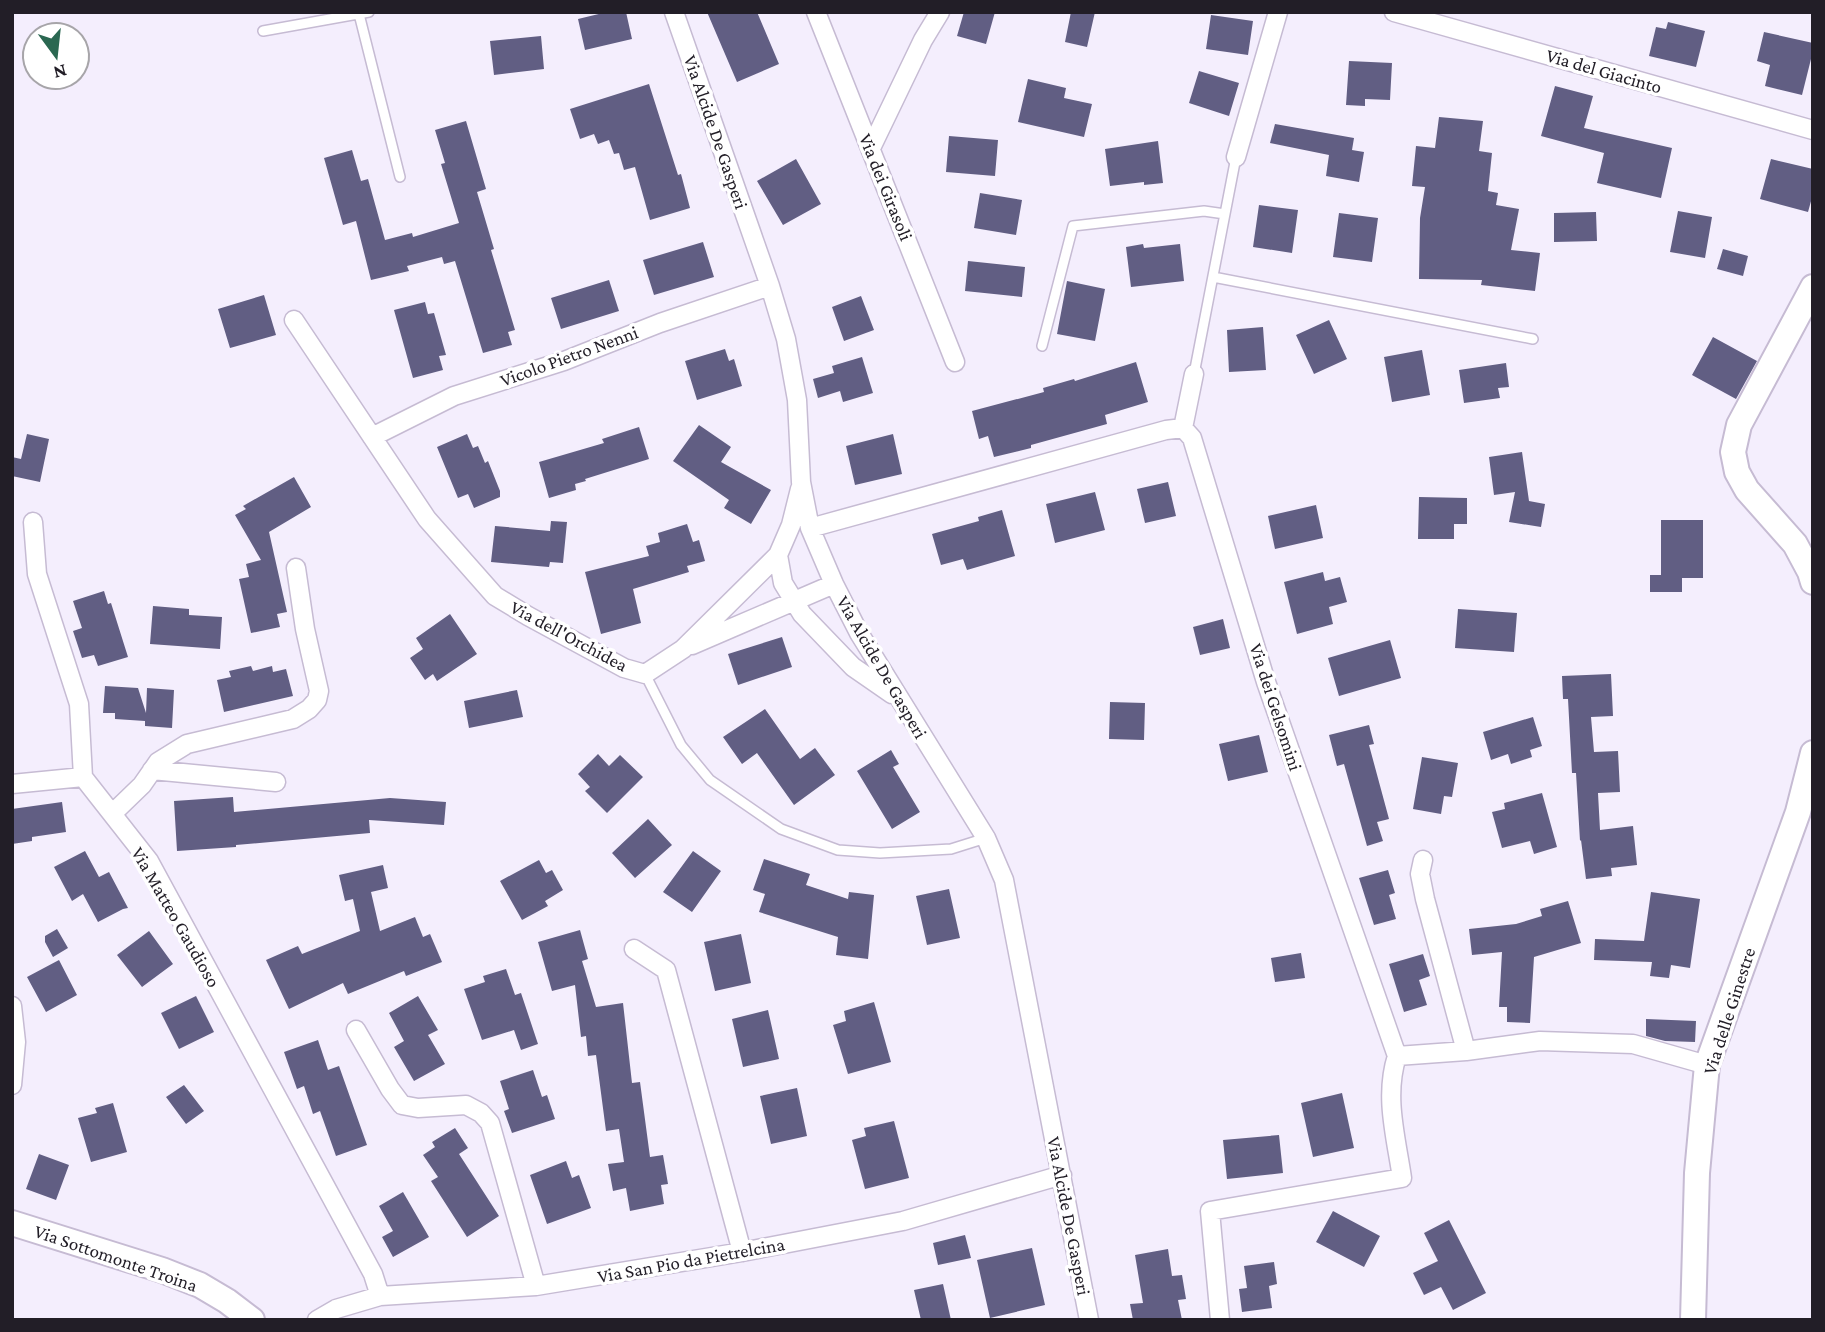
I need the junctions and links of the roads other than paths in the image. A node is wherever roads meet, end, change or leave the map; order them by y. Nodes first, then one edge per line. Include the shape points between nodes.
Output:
1 (369, 12) edge
2 (674, 12) edge
3 (816, 12) edge
4 (940, 12) edge
5 (1278, 12) edge
6 (1394, 12) edge
7 (359, 14) junction
8 (263, 31) dead end
9 (1813, 130) edge
10 (871, 148) junction
11 (1236, 157) joint
12 (400, 177) dead end
13 (1225, 214) junction
14 (1213, 277) junction
15 (770, 286) junction
16 (1813, 287) edge
17 (294, 320) dead end
18 (1533, 339) dead end
19 (1042, 346) dead end
20 (955, 362) dead end
21 (1194, 374) joint
22 (1184, 428) junction
23 (372, 437) junction
24 (801, 482) junction
25 (33, 522) dead end
26 (810, 528) junction
27 (778, 555) junction
28 (296, 568) dead end
29 (1813, 582) edge
30 (834, 584) junction
31 (793, 601) junction
32 (683, 649) junction
33 (645, 674) junction
34 (899, 699) junction
35 (1813, 753) edge
36 (152, 770) junction
37 (83, 778) junction
38 (276, 782) dead end
39 (12, 784) edge
40 (112, 814) junction
41 (986, 838) junction
42 (1423, 860) dead end
43 (634, 949) dead end
44 (12, 1006) edge
45 (356, 1030) dead end
46 (1466, 1051) junction
47 (1397, 1056) junction
48 (1707, 1065) junction
49 (12, 1085) edge
50 (1062, 1175) junction
51 (12, 1223) edge
52 (742, 1252) junction
53 (536, 1286) junction
54 (380, 1296) junction
55 (252, 1320) edge
56 (317, 1320) edge
57 (1089, 1320) edge
58 (1220, 1320) edge
59 (1693, 1320) edge

1 - 7 lane
2 - 15 street, Via Alcide De Gasperi
3 - 10 street, Via dei Girasoli
4 - 10 street
5 - 11 street
6 - 9 street, Via del Giacinto
7 - 8 lane
7 - 12 lane
10 - 20 street, Via dei Girasoli
11 - 13 lane
13 - 14 lane
13 - 19 lane via 1205,211 1073,226
14 - 18 lane
14 - 21 lane
15 - 23 street, Vicolo Pietro Nenni via 454,396
15 - 24 street, Via Alcide De Gasperi via 797,400
16 - 29 street via 1739,425 1733,452 1737,472 1748,490 1795,544
17 - 23 street, Via dell'Orchidea
21 - 22 street
22 - 26 street
22 - 47 street, Via dei Gelsomini via 1192,438 1266,682
23 - 33 street, Via dell'Orchidea via 426,519 495,596 624,668
24 - 26 street, Via Alcide De Gasperi
24 - 27 street, Via dell'Orchidea via 792,525
25 - 37 street via 37,574 79,704
26 - 30 street, Via Alcide De Gasperi
27 - 31 street via 783,583
27 - 32 street, Via dell'Orchidea
28 - 36 street via 317,700 293,719 187,744
30 - 31 street
30 - 34 street, Via Alcide De Gasperi
31 - 32 street
31 - 34 street via 853,667
32 - 33 street, Via dell'Orchidea
33 - 41 lane via 681,745 710,780 781,829 838,850 880,853 951,849
34 - 41 street, Via Alcide De Gasperi
35 - 48 street, Via delle Ginestre via 1798,812
36 - 38 street
36 - 40 street
37 - 39 street
37 - 40 street, Via Matteo Gaudioso
40 - 54 street, Via Matteo Gaudioso via 149,861 373,1273
41 - 50 street, Via Alcide De Gasperi via 1004,880
42 - 46 street via 1420,874 1425,899
43 - 52 street via 666,970
44 - 49 street via 16,1042
45 - 53 street via 402,1105 466,1105 490,1123
46 - 47 street
46 - 48 street via 1540,1041 1633,1044
47 - 58 street via 1390,1098 1402,1178 1210,1211
48 - 59 street, Via delle Ginestre via 1697,1173
50 - 52 street, Via San Pio da Pietrelcina via 903,1221
50 - 57 street, Via Alcide De Gasperi
51 - 55 street, Via Sottomonte Troina via 200,1285
52 - 53 street, Via San Pio da Pietrelcina
53 - 54 street, Via San Pio da Pietrelcina
54 - 56 street, Via San Pio da Pietrelcina via 336,1309

